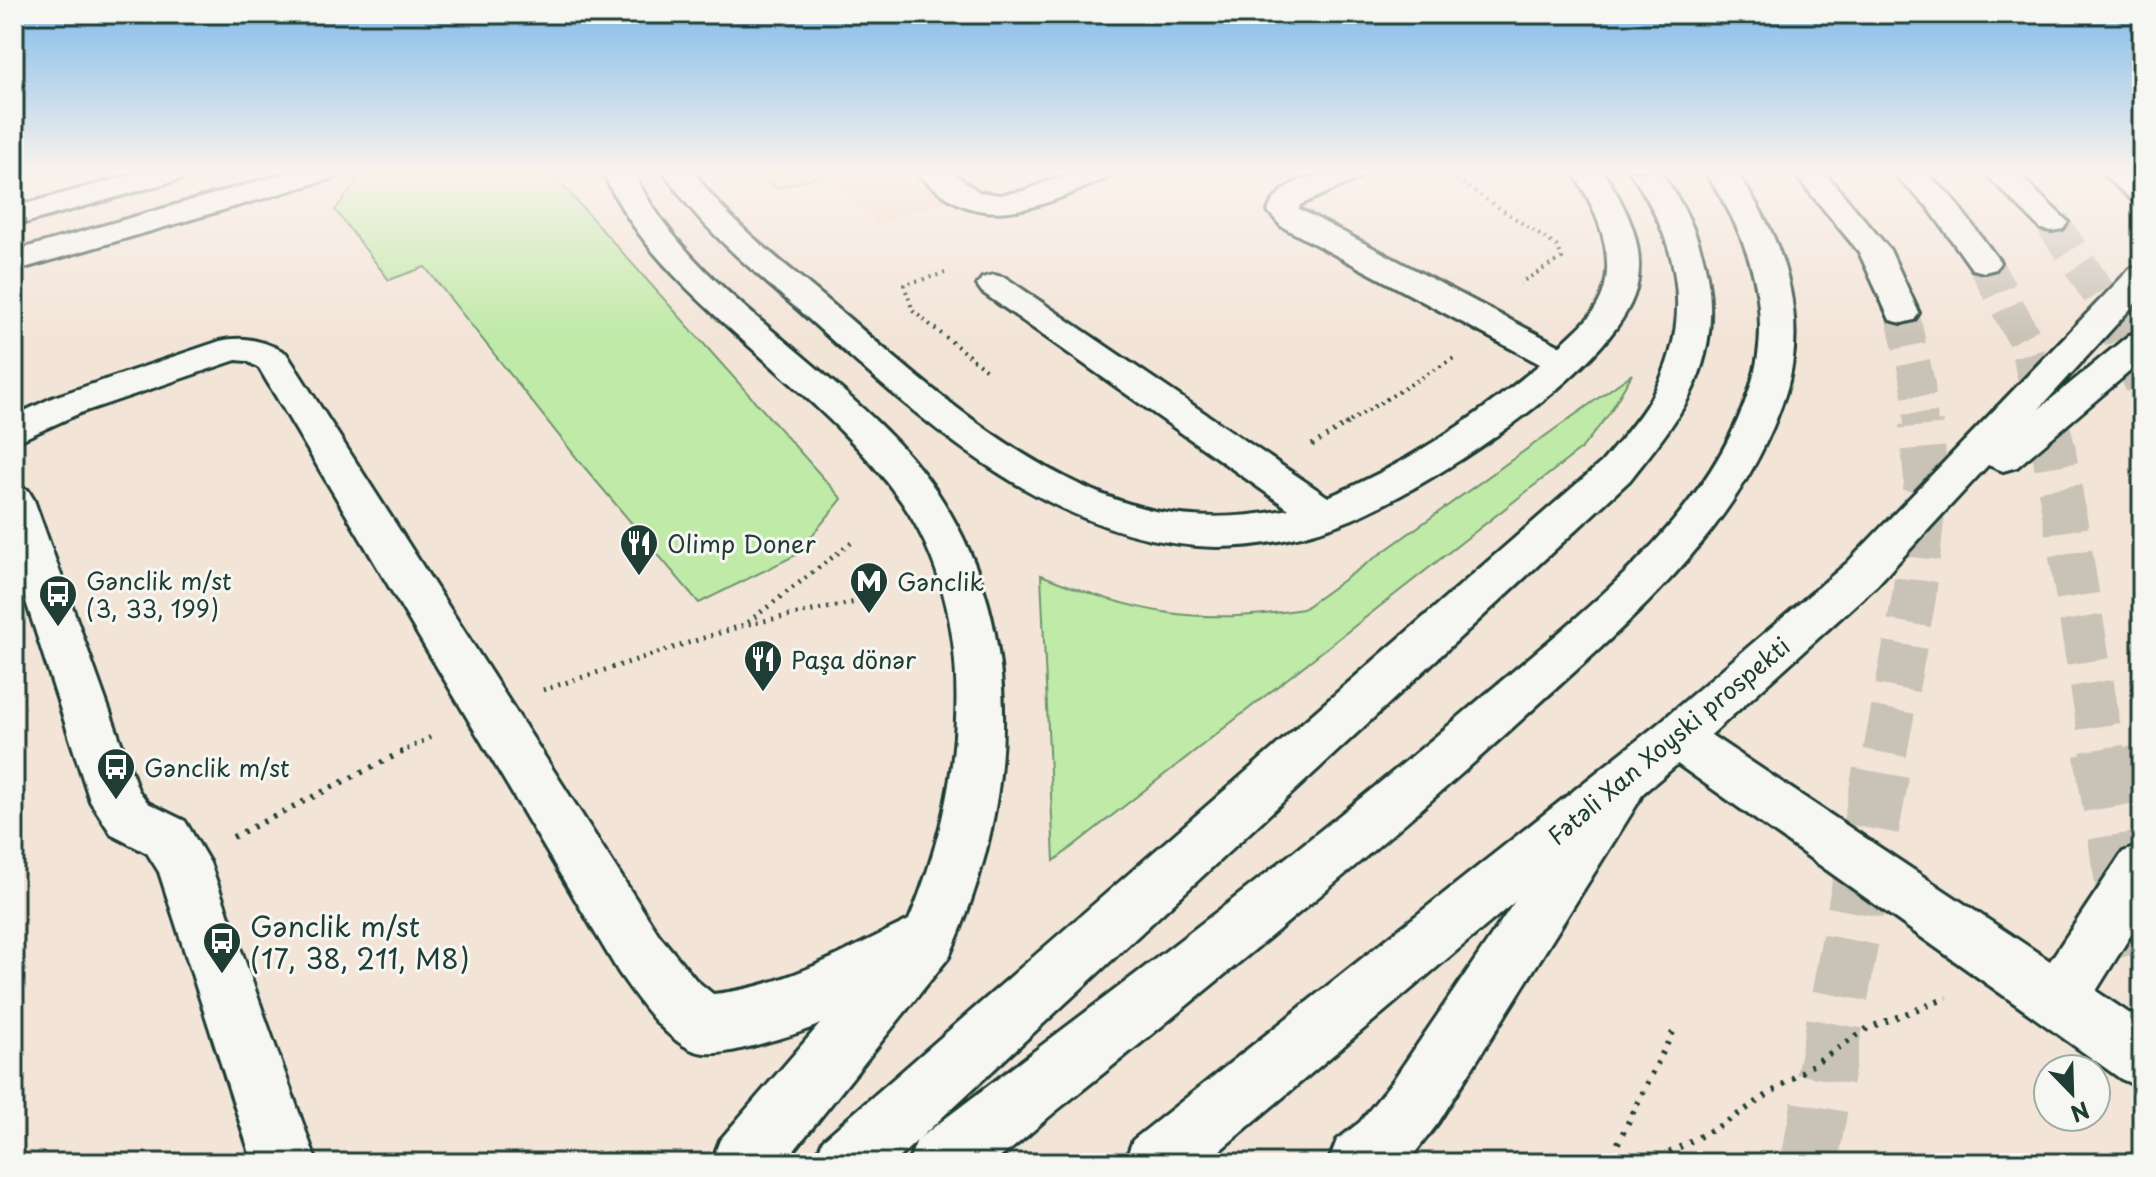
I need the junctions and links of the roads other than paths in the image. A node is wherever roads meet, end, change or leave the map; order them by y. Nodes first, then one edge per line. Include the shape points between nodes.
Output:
1 (132, 227) edge
2 (647, 227) edge
3 (725, 227) edge
4 (1307, 227) edge
5 (1616, 227) edge
6 (1681, 227) edge
7 (1753, 227) edge
8 (1854, 227) edge
9 (1958, 227) edge
10 (14, 261) edge
11 (1984, 262) tunnel mouth
12 (2142, 276) edge
13 (994, 285) dead end
14 (1902, 313) tunnel mouth
15 (2142, 343) edge
16 (1565, 363) junction
17 (14, 431) edge
18 (14, 500) edge
19 (1324, 514) junction
20 (1862, 574) junction
21 (1676, 737) junction
22 (1629, 775) junction
23 (2142, 869) edge
24 (929, 938) junction
25 (2058, 999) junction
26 (2142, 1058) edge
27 (285, 1163) edge
28 (743, 1163) edge
29 (846, 1163) edge
30 (940, 1163) edge
31 (1156, 1163) edge
32 (1360, 1163) edge

1 - 10 street
2 - 24 street via 688,272 888,457 921,499 943,540 972,625 981,687 973,794 961,861
3 - 19 street via 848,336 1009,463 1050,486 1118,515 1173,528 1215,532
4 - 16 street
5 - 16 street via 1624,267 1615,303
6 - 29 street via 1694,314 1688,352 1675,387 1616,471
7 - 30 street via 1774,291 1778,348 1764,402 1742,453 1707,511 1599,622 1343,848
8 - 14 street via 1874,250
9 - 11 street
12 - 20 street, Fətəli Xan Xoyski prospekti
13 - 19 street
15 - 20 street
16 - 19 street via 1429,461 1377,492
17 - 24 street via 67,405 196,360 233,349 256,351 273,361 639,954 675,1000 704,1024 742,1020 795,1006
18 - 27 street via 116,801 130,819 166,837 183,863
20 - 21 street, Fətəli Xan Xoyski prospekti
21 - 22 street, Fətəli Xan Xoyski prospekti
21 - 25 street
22 - 31 street, Fətəli Xan Xoyski prospekti
22 - 32 street via 1416,1101
23 - 25 street
24 - 28 street
25 - 26 street

